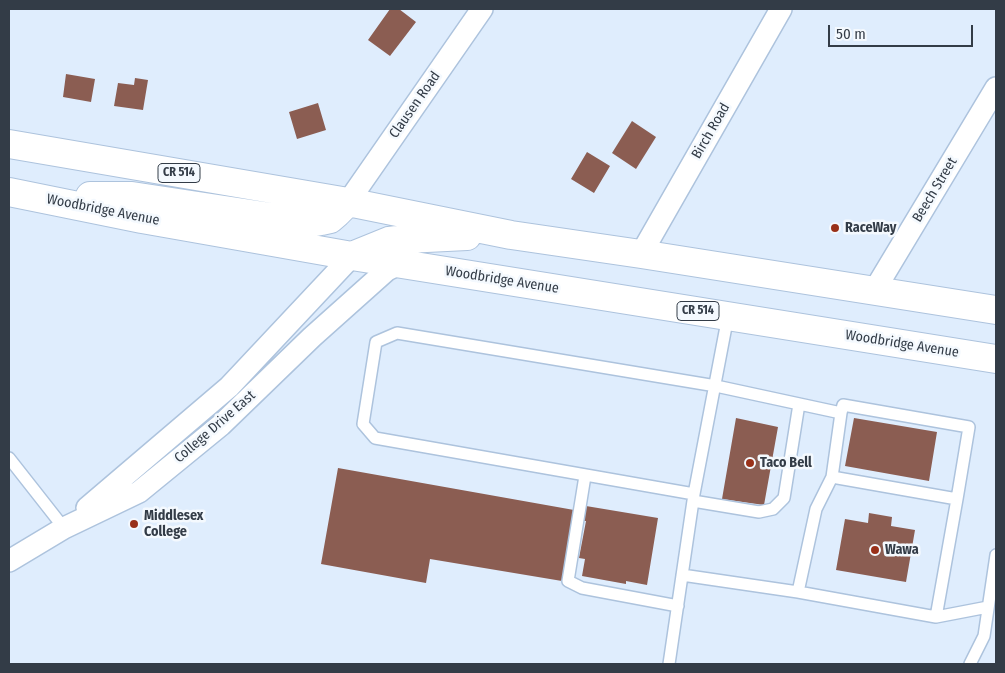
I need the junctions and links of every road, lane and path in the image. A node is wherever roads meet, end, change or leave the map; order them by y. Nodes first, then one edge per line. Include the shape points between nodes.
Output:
1 (482, 9) edge
2 (782, 9) edge
3 (996, 88) edge
4 (9, 144) edge
5 (18, 193) edge
6 (348, 202) junction
7 (511, 235) junction
8 (641, 254) junction
9 (352, 256) junction
10 (399, 264) junction
11 (874, 291) junction
12 (996, 310) edge
13 (728, 316) junction
14 (996, 359) edge
15 (716, 386) junction
16 (799, 404) junction
17 (841, 413) junction
18 (9, 458) edge
19 (585, 476) junction
20 (832, 477) junction
21 (694, 498) junction
22 (957, 499) junction
23 (64, 528) junction
24 (996, 555) edge
25 (9, 561) edge
26 (682, 576) junction
27 (798, 592) junction
28 (678, 606) junction
29 (988, 607) junction
30 (936, 616) junction
31 (669, 664) edge
32 (970, 664) edge

1 - 6 street, Clausen Road
2 - 8 street, Birch Road
3 - 11 street, Beech Street
4 - 6 main road, CR 514
5 - 6 main road via 132,196 310,223 330,219
5 - 9 main road, Woodbridge Avenue / CR 514 via 142,219
6 - 7 main road, CR 514
7 - 8 main road, CR 514
7 - 9 main road via 390,241
8 - 11 main road, CR 514
9 - 10 main road, Woodbridge Avenue / CR 514
9 - 23 street via 229,388
10 - 13 main road, Woodbridge Avenue / CR 514
10 - 23 street, College Drive East via 387,270 312,336 221,424 139,492
11 - 12 main road, CR 514
13 - 14 main road, Woodbridge Avenue / CR 514
13 - 15 lane
15 - 16 lane
15 - 19 lane via 397,333 376,342 363,424 375,438
15 - 21 lane
16 - 17 lane
16 - 21 lane via 784,498 773,509 759,512
17 - 20 lane
17 - 22 lane via 843,405 970,427
18 - 23 lane
19 - 21 lane
19 - 28 lane via 568,581 582,588
20 - 22 lane
20 - 27 lane via 816,509
21 - 26 lane
22 - 30 lane
23 - 25 street, College Drive East
24 - 29 lane
26 - 27 lane
26 - 28 lane
27 - 30 lane
28 - 31 lane
29 - 30 lane
29 - 32 lane via 984,636

